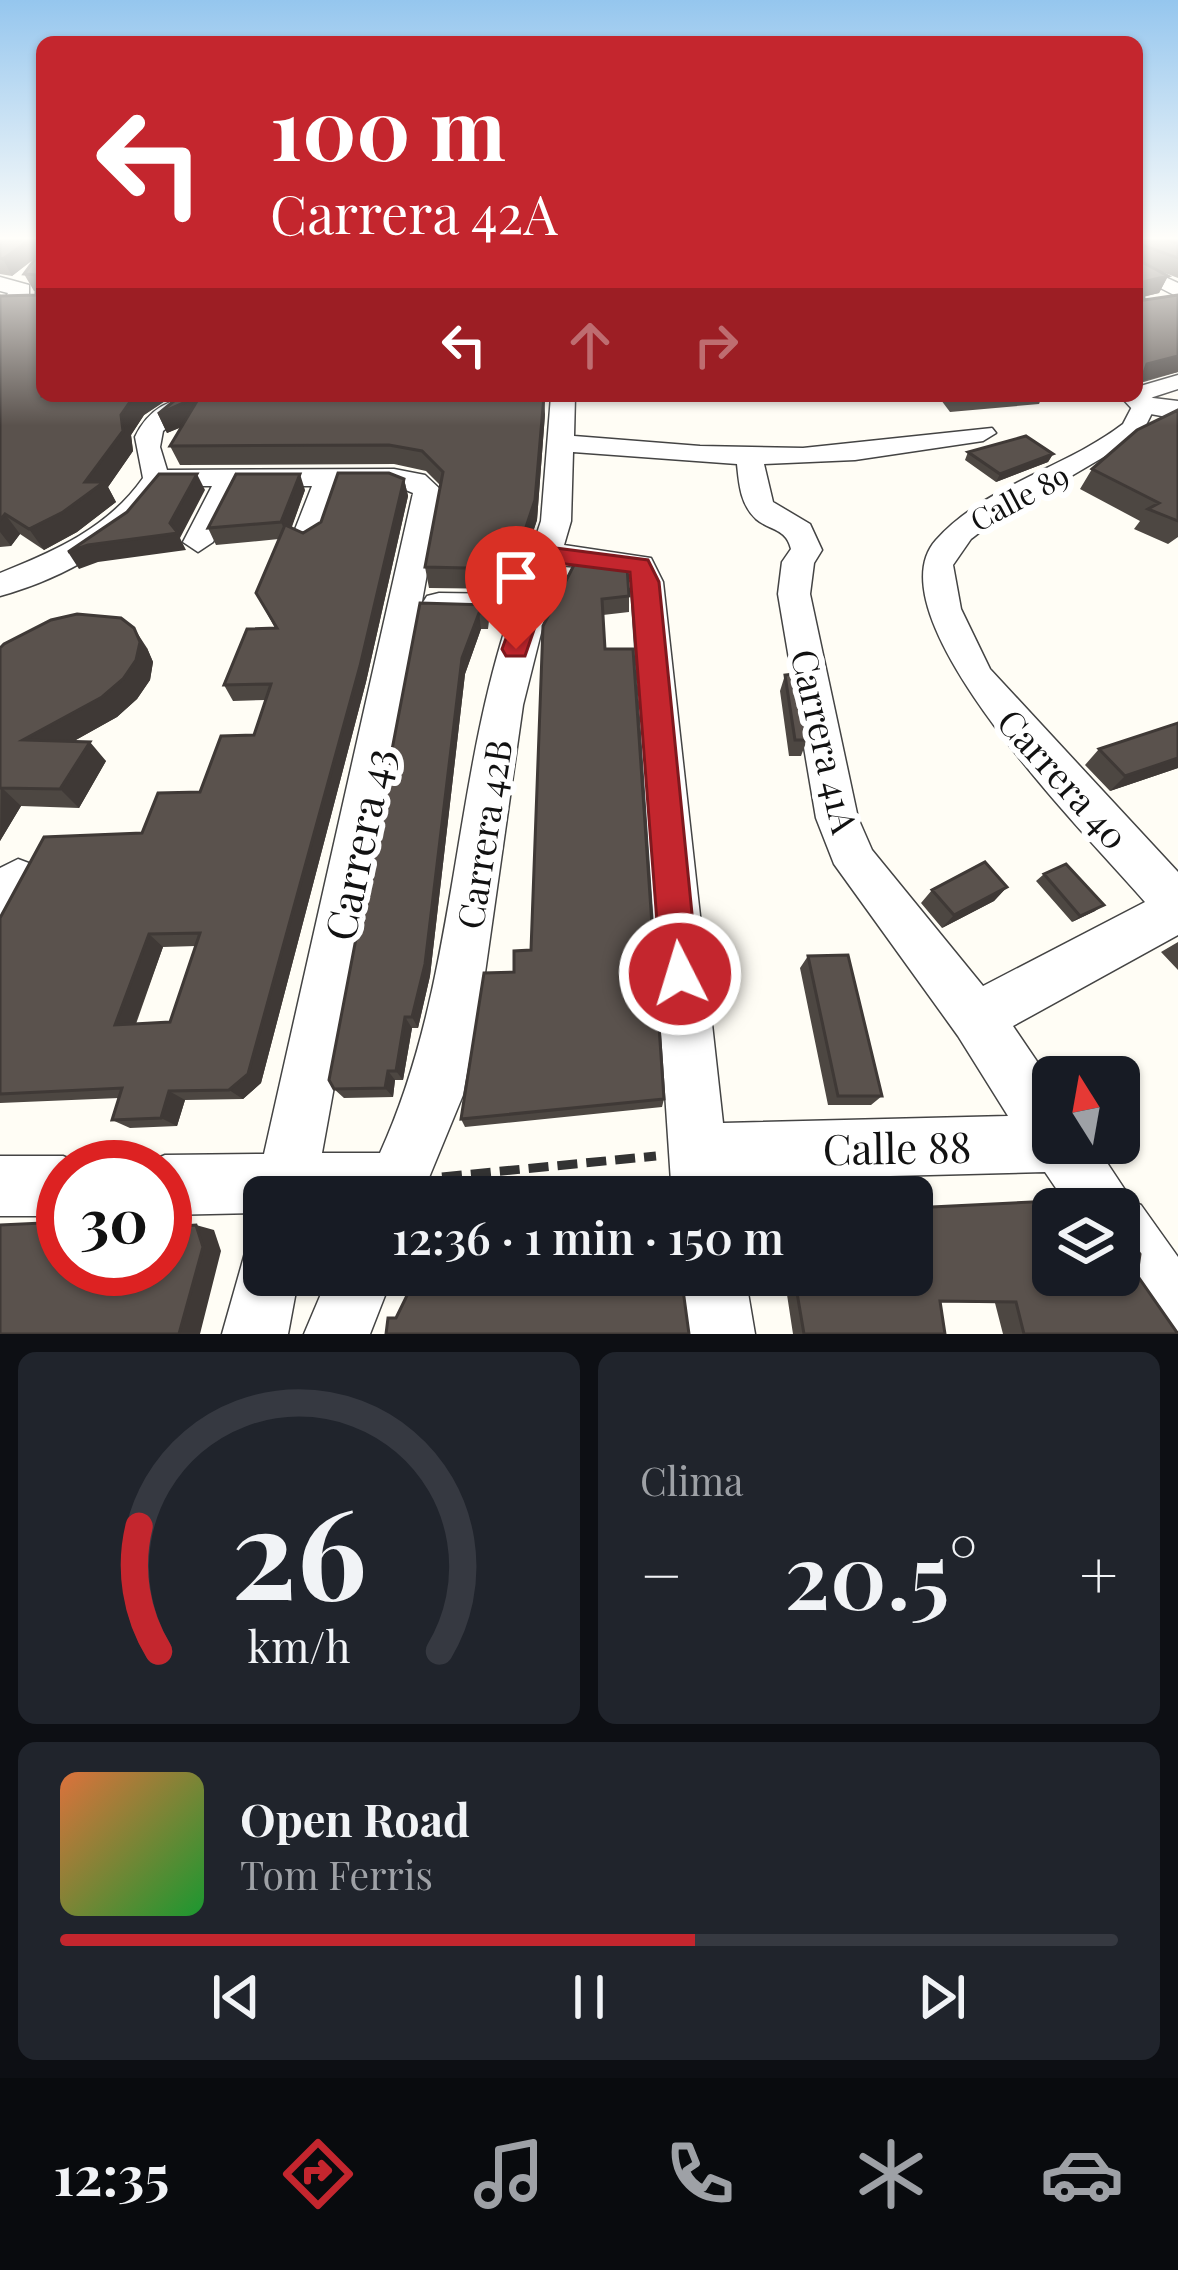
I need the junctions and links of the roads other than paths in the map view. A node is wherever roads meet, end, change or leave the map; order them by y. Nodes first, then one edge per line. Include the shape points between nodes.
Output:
1 (1178, 382) edge
2 (1143, 397) edge
3 (1143, 400) edge
4 (186, 402) edge
5 (563, 402) edge
6 (1137, 402) edge
7 (1178, 410) edge
8 (983, 433) dead end
9 (562, 443) junction
10 (749, 457) junction
11 (157, 478) junction
12 (230, 478) junction
13 (329, 478) junction
14 (307, 537) edge
15 (198, 542) dead end
16 (548, 554) junction
17 (0, 585) edge
18 (406, 603) junction
19 (533, 606) junction
20 (958, 644) joint
21 (1178, 908) edge
22 (976, 1018) junction
23 (1032, 1102) edge
24 (1032, 1145) edge
25 (698, 1174) edge
26 (289, 1176) edge
27 (400, 1176) edge
28 (0, 1186) edge
29 (36, 1186) edge
30 (192, 1186) edge
31 (243, 1188) edge
32 (1140, 1258) edge
33 (263, 1296) edge
34 (353, 1296) edge
35 (716, 1296) edge
36 (1178, 1311) edge
37 (255, 1334) edge
38 (338, 1334) edge
39 (722, 1334) edge

1 - 2 street
3 - 7 street
4 - 11 street via 145,435
5 - 9 street, Carrera 42B
6 - 20 street, Calle 89 via 1132,430 948,539 937,562
8 - 10 street
9 - 10 street
9 - 16 street, Carrera 42B
10 - 22 street, Carrera 41A via 758,504 805,538 794,594 837,818 856,864
11 - 12 street
11 - 17 street via 134,512 101,538
12 - 13 street
12 - 15 street
13 - 14 street
13 - 18 street, Carrera 43 via 394,477 428,491
16 - 19 street, Carrera 42B
16 - 25 street via 628,561 640,565 646,582
18 - 19 street
18 - 26 street, Carrera 43
19 - 27 street, Carrera 42B via 504,705 435,1095
20 - 21 street, Carrera 40 via 977,679
21 - 22 street
22 - 23 street, Carrera 41A
24 - 25 street, Calle 88
28 - 29 street
30 - 31 street
32 - 36 street
33 - 37 street
34 - 38 street
35 - 39 street

